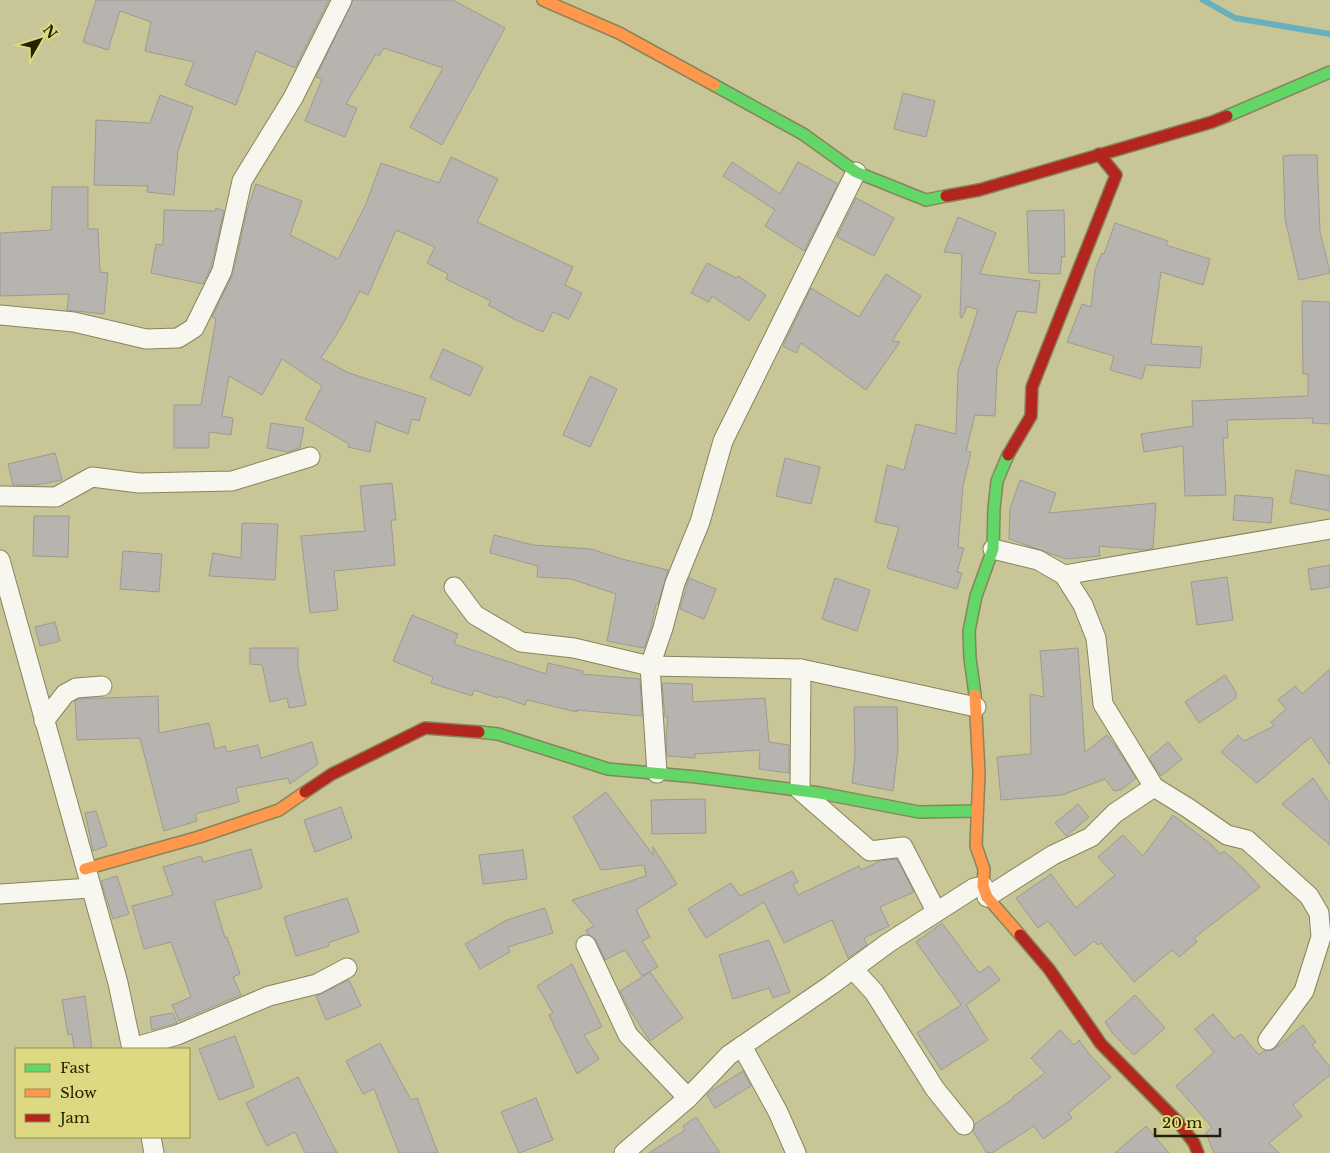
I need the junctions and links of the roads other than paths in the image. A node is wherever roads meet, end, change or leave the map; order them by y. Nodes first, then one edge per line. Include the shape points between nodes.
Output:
1 (342, 0) edge
2 (544, 0) edge
3 (1329, 72) edge
4 (1099, 154) junction
5 (856, 172) junction
6 (0, 315) edge
7 (310, 457) dead end
8 (0, 496) edge
9 (1330, 529) edge
10 (993, 549) junction
11 (0, 560) edge
12 (1064, 575) junction
13 (454, 587) dead end
14 (6, 599) edge
15 (650, 666) junction
16 (801, 669) junction
17 (102, 686) dead end
18 (976, 707) junction
19 (44, 721) junction
20 (657, 773) junction
21 (1154, 787) junction
22 (800, 790) junction
23 (976, 811) junction
24 (85, 868) junction
25 (91, 888) junction
26 (985, 892) junction
27 (0, 894) edge
28 (936, 911) junction
29 (1326, 917) edge
30 (586, 945) dead end
31 (347, 968) dead end
32 (853, 969) junction
33 (1268, 1040) dead end
34 (742, 1046) junction
35 (132, 1048) edge
36 (688, 1098) junction
37 (964, 1125) dead end
38 (151, 1138) edge
39 (154, 1153) edge
40 (624, 1153) edge
41 (796, 1153) edge
42 (1198, 1153) edge

1 - 6 street via 293,98 242,181 222,271 194,328 178,338 146,339 74,322
2 - 5 street via 619,33 802,134
3 - 4 street via 1212,122
4 - 5 street via 979,190 926,200
4 - 10 street via 1116,175 1032,387 1031,416 997,481
5 - 15 street via 724,440 700,522 675,583
7 - 8 street via 232,481 139,483 92,477 56,497
9 - 12 street
10 - 12 street via 1038,560
10 - 18 street via 976,596 969,631
11 - 14 street
12 - 21 street via 1083,605 1096,638 1103,704
13 - 15 street via 475,615 521,642 574,648
14 - 19 street
15 - 16 street
15 - 20 street
16 - 18 street
16 - 22 street
17 - 19 street via 76,688 65,694
18 - 23 street via 979,774
19 - 24 street
20 - 22 street
20 - 24 street via 608,769 498,734 425,728 332,774 279,810 198,837
21 - 26 street via 1115,813 1091,837
21 - 29 street via 1227,836 1247,840 1309,896
22 - 23 street via 919,812
22 - 28 street via 870,851 903,847
23 - 26 street via 976,846 984,869
24 - 25 street
25 - 27 street
25 - 35 street via 118,983
26 - 28 street via 974,888
26 - 42 street via 1049,969 1101,1044 1179,1124 1194,1142
28 - 32 street
29 - 33 street via 1304,991
30 - 36 street via 628,1035
31 - 35 street via 317,984 269,996 176,1035
32 - 34 street
32 - 37 street via 874,992 935,1089
34 - 36 street
34 - 41 street
36 - 40 street
38 - 39 street

